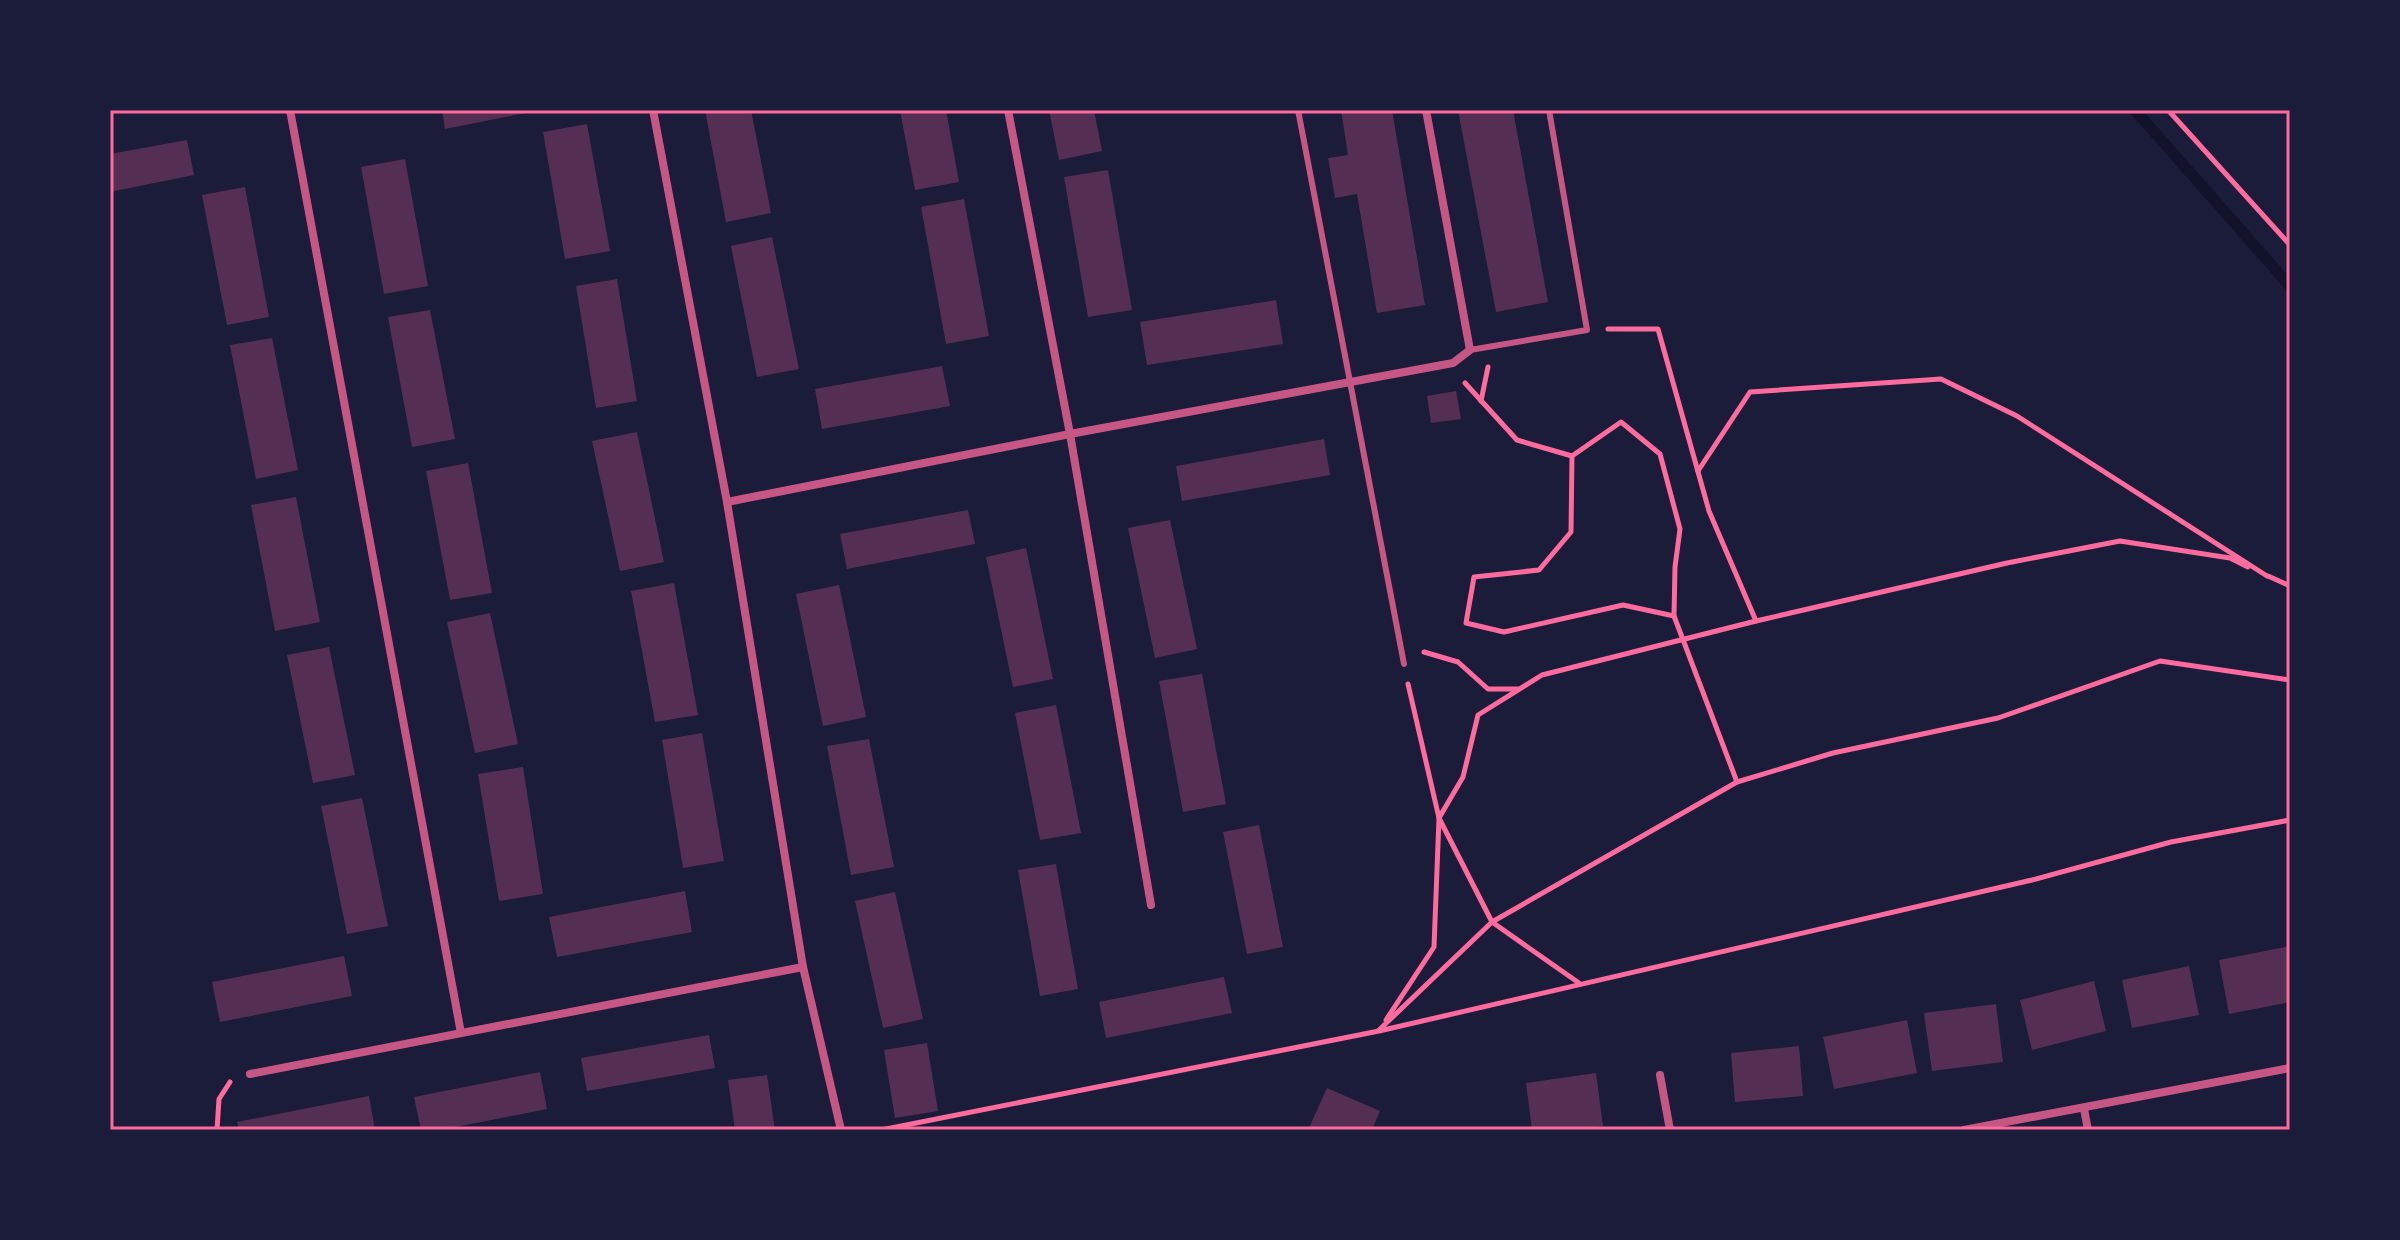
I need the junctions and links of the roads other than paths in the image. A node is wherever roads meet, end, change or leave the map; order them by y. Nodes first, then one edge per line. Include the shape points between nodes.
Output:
1 (290, 110) edge
2 (653, 110) edge
3 (1008, 110) edge
4 (1298, 110) edge
5 (1426, 110) edge
6 (1549, 110) edge
7 (1470, 350) junction
8 (1349, 383) junction
9 (1070, 434) junction
10 (727, 502) junction
11 (1404, 664) road end
12 (1151, 905) dead end
13 (803, 967) junction
14 (461, 1033) junction
15 (2290, 1068) edge
16 (250, 1074) road end
17 (1660, 1075) dead end
18 (2084, 1109) junction
19 (841, 1130) edge
20 (1670, 1130) edge
21 (1964, 1130) edge
22 (2088, 1130) edge

1 - 14 street
2 - 10 street
3 - 9 street
4 - 8 lane
5 - 7 street
6 - 7 lane via 1587,330
7 - 8 street via 1453,363
8 - 9 street
8 - 11 lane
9 - 10 street
9 - 12 street
10 - 13 street
13 - 14 street
13 - 19 street
14 - 16 street
15 - 18 street
17 - 20 street
18 - 21 street
18 - 22 street

